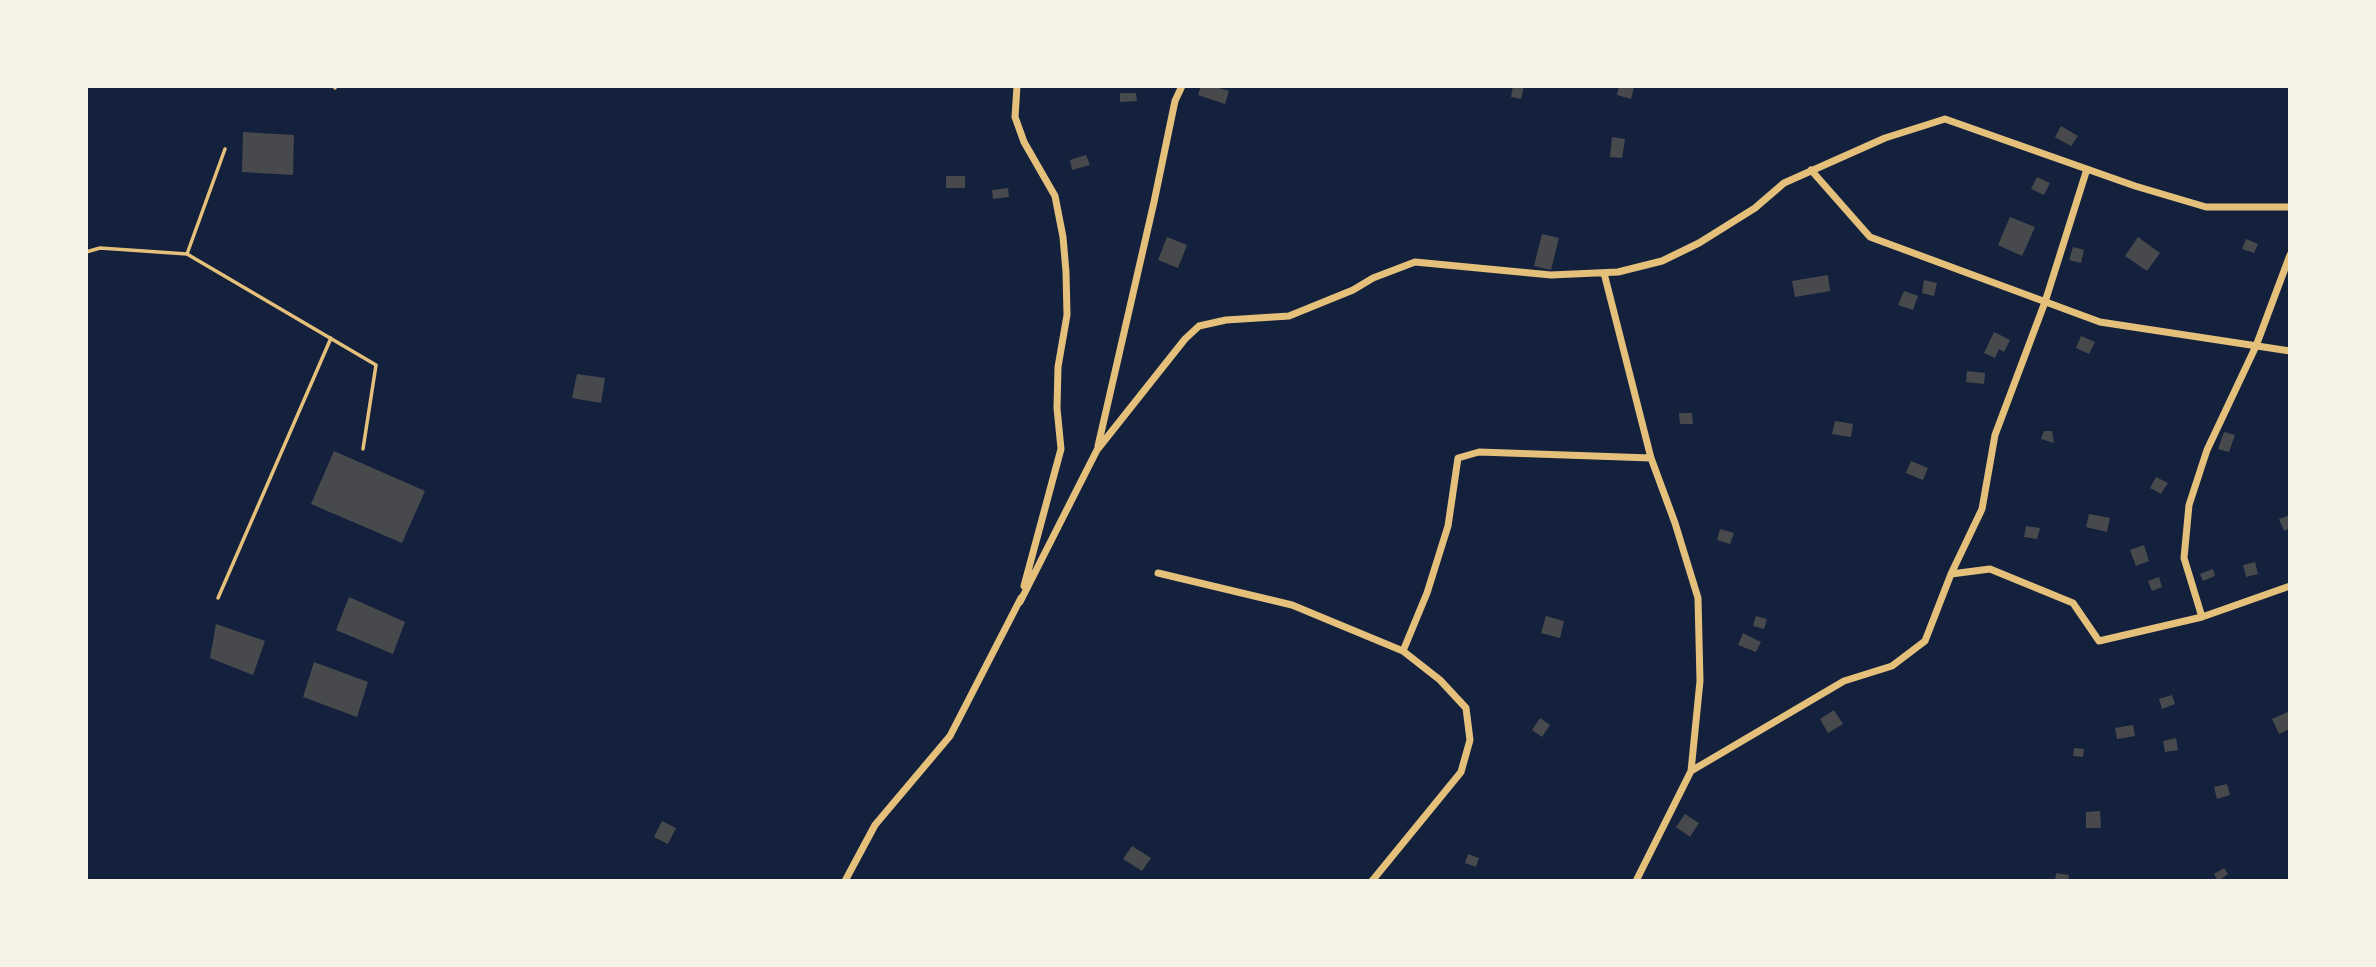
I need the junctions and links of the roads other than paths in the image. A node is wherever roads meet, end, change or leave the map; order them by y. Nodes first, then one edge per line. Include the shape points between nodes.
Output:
1 (1017, 86) edge
2 (1182, 86) edge
3 (2087, 169) junction
4 (1811, 170) junction
5 (2290, 207) edge
6 (2290, 255) edge
7 (1604, 273) junction
8 (2045, 302) junction
9 (2256, 346) junction
10 (2290, 351) edge
11 (1097, 450) junction
12 (1651, 458) junction
13 (1158, 573) dead end
14 (1951, 574) junction
15 (2290, 586) edge
16 (1020, 602) junction
17 (2202, 617) junction
18 (1403, 651) junction
19 (1691, 771) junction
20 (845, 881) edge
21 (1372, 881) edge
22 (1636, 881) edge

1 - 16 street via 1015,117 1055,196 1067,304 1058,367 1061,449
2 - 11 street
3 - 4 street via 1945,119 1885,138
3 - 5 street via 2206,207
3 - 8 street
4 - 7 street via 1784,183 1755,208 1699,243 1662,261
4 - 8 street via 1870,237
6 - 9 street
7 - 11 street via 1509,273 1415,262 1289,316 1199,326
7 - 12 street
8 - 9 street via 2100,322
8 - 14 street via 1995,435 1982,509
9 - 10 street
9 - 17 street via 2207,450 2189,505 2184,558
11 - 16 street
12 - 18 street via 1479,452 1458,458 1448,526
12 - 19 street via 1698,598 1700,681
13 - 18 street via 1292,605
14 - 17 street via 1990,569 2073,604 2099,640
14 - 19 street via 1925,641 1892,666 1844,681
15 - 17 street
16 - 20 street via 950,736 875,825
18 - 21 street via 1466,708 1470,740 1461,772
19 - 22 street

